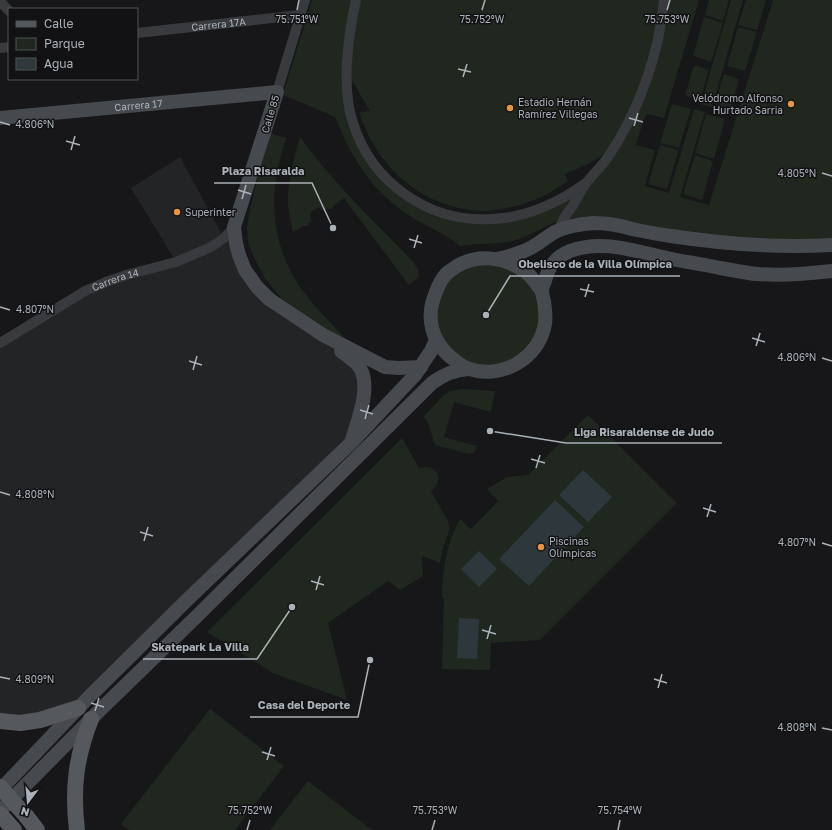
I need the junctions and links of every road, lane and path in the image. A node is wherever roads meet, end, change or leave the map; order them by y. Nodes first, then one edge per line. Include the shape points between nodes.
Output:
1 (305, 0) edge
2 (356, 0) edge
3 (664, 0) edge
4 (0, 1) edge
5 (8, 10) edge
6 (300, 15) junction
7 (138, 33) edge
8 (277, 92) junction
9 (0, 118) edge
10 (587, 182) junction
11 (572, 207) junction
12 (586, 224) junction
13 (234, 227) junction
14 (558, 231) junction
15 (832, 245) edge
16 (497, 259) junction
17 (832, 271) edge
18 (542, 291) junction
19 (322, 335) junction
20 (436, 340) junction
21 (0, 343) edge
22 (421, 367) junction
23 (470, 369) junction
24 (352, 442) junction
25 (78, 708) junction
26 (91, 719) junction
27 (0, 721) edge
28 (0, 788) edge
29 (0, 811) edge
30 (0, 814) edge
31 (14, 830) edge
32 (37, 830) edge
33 (77, 830) edge

1 - 6 street, Calle 85
2 - 10 street via 348,52 346,84 349,110 357,135 369,158 395,187 417,202 441,213 466,219 493,219 519,215 555,202
3 - 10 street via 658,42 641,94 617,143
4 - 5 street
6 - 7 street, Carrera 17A
6 - 8 street, Calle 85
8 - 9 street, Carrera 17
8 - 13 street, Calle 85
10 - 11 street
11 - 12 street via 577,219
11 - 14 street
12 - 14 street
12 - 15 street via 623,226 669,236 741,245
13 - 19 street via 239,255 245,270 257,287 269,299
13 - 21 street, Carrera 14 via 211,247 176,262 126,275 85,291
14 - 16 street via 533,247
16 - 18 street via 527,273
16 - 20 street via 479,258 463,263 447,273 431,308 432,329
17 - 18 street via 793,275 756,274 622,248 585,247 560,256 552,263
18 - 23 street via 545,324 537,344 530,353 513,367 501,371
19 - 22 street via 385,367
19 - 24 street via 358,365 362,374 362,407
20 - 22 street
20 - 23 street via 444,352
22 - 24 street
23 - 26 street via 453,371 432,382
24 - 25 street
25 - 27 main road via 40,720 20,723
25 - 28 street
26 - 29 street
26 - 33 main road via 77,766
28 - 32 main road, bridge
30 - 31 main road

